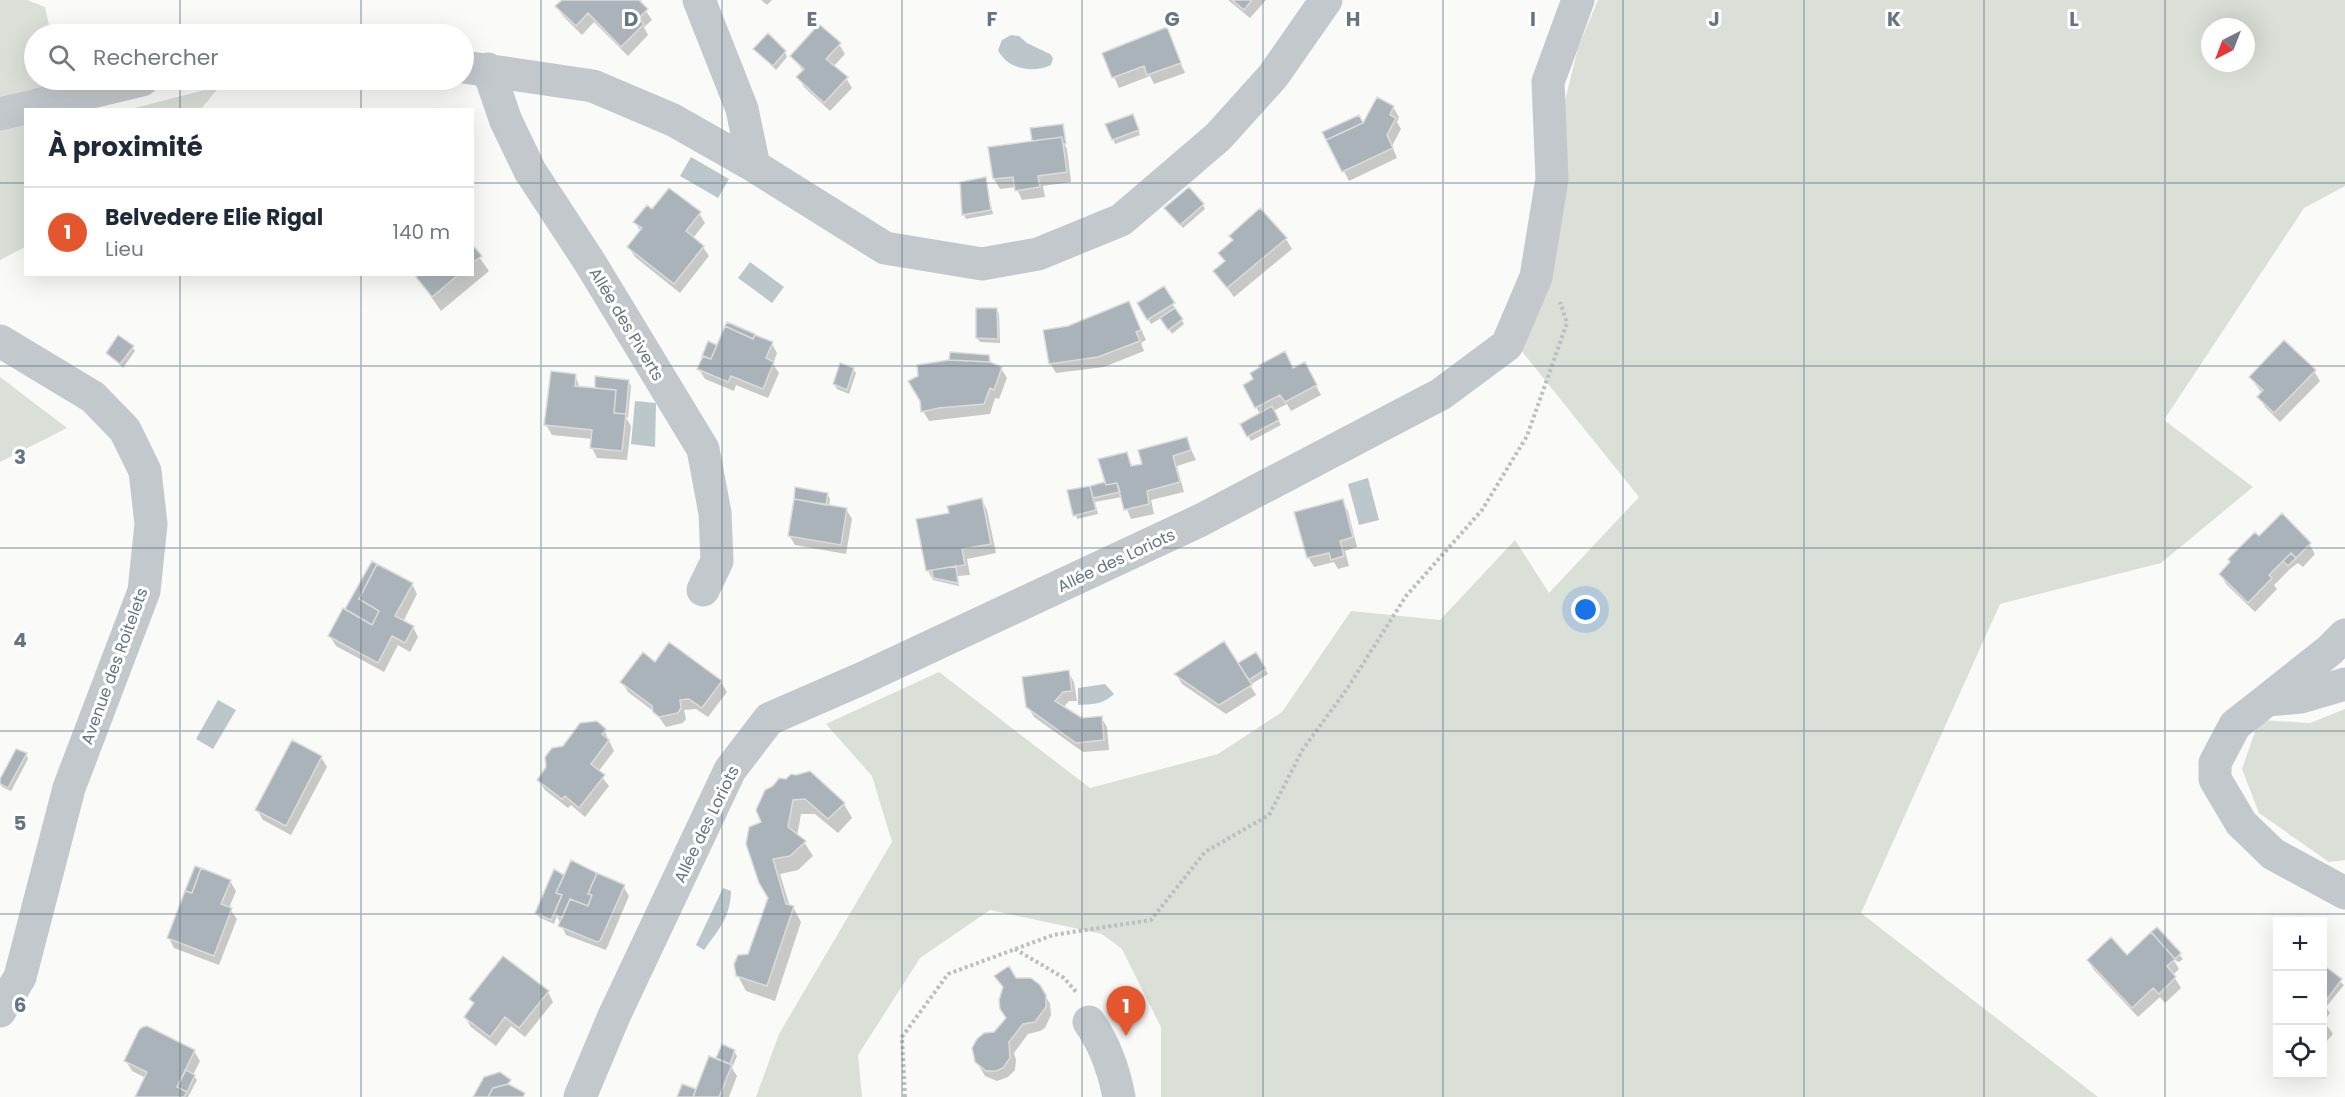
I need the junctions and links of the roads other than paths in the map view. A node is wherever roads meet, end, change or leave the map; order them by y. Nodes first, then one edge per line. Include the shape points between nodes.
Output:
1 (699, 0) edge
2 (1326, 0) edge
3 (1578, 0) edge
4 (476, 68) edge
5 (100, 90) edge
6 (24, 108) edge
7 (25, 108) edge
8 (0, 114) edge
9 (753, 166) junction
10 (0, 341) edge
11 (703, 590) dead end
12 (2345, 635) edge
13 (2345, 684) edge
14 (2267, 700) junction
15 (2345, 893) edge
16 (0, 1011) edge
17 (1089, 1022) road end
18 (580, 1097) edge
19 (1119, 1097) edge

1 - 9 street via 742,109
2 - 9 street via 1273,76 1218,137 1120,220 1038,254 982,264 885,248
3 - 18 street, Allée des Loriots via 1548,82 1552,179 1536,277 1507,345 1441,394 1201,520 769,719 730,770
4 - 9 street via 593,86 673,120
4 - 11 street, Allée des Piverts via 530,171 703,449 715,513 717,561
5 - 7 street
6 - 8 street
10 - 16 street, Avenue des Roitelets via 93,397 125,430 145,471 151,524 144,591 69,788 20,977
12 - 14 street
13 - 14 street via 2301,697
14 - 15 street via 2235,725 2215,763 2215,779 2241,823 2273,854
17 - 19 street via 1097,1033

